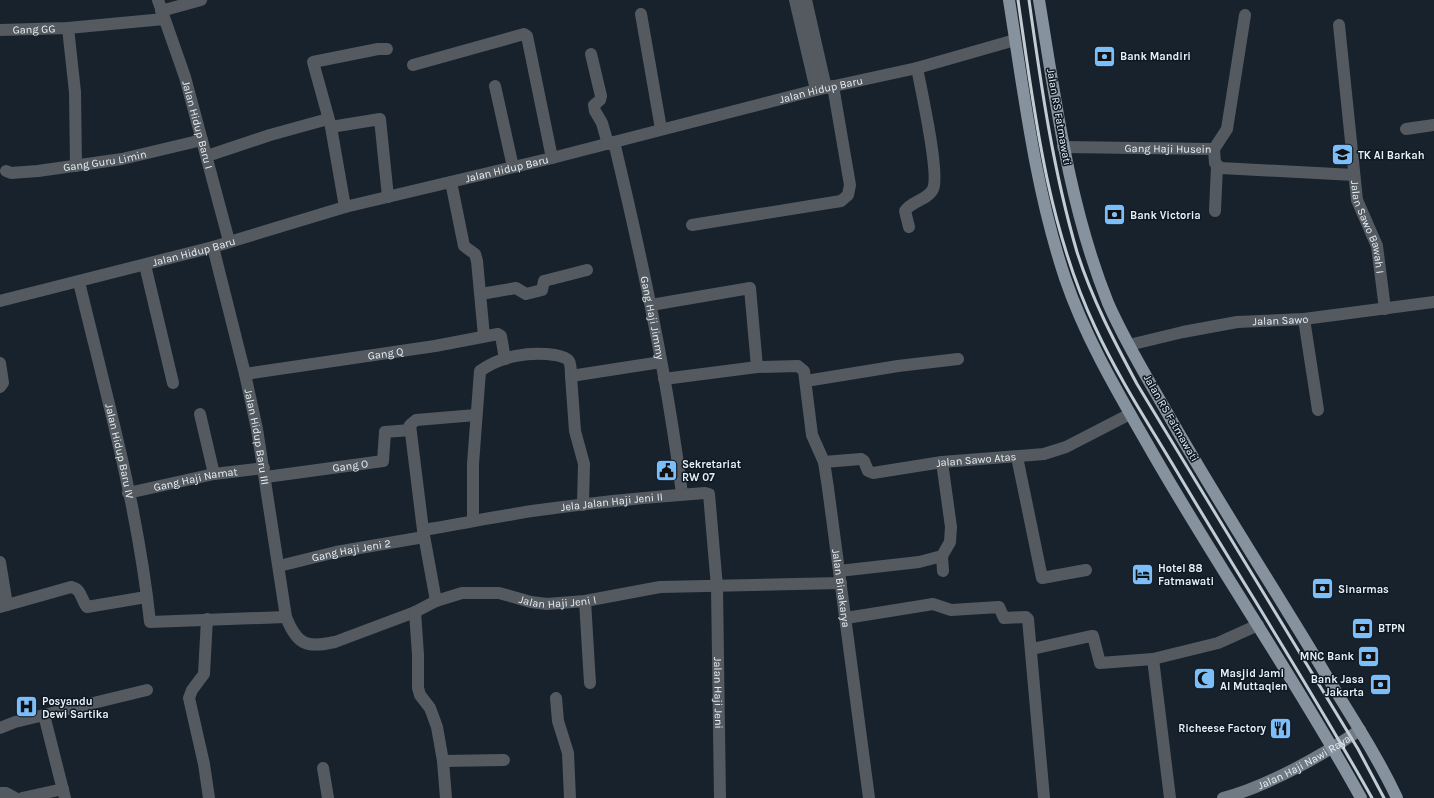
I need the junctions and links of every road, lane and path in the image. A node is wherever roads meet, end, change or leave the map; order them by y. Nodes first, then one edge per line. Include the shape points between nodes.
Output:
1 (201, 0) edge
2 (795, 0) edge
3 (806, 0) edge
4 (1009, 0) edge
5 (1040, 0) edge
6 (161, 10) edge
7 (641, 14) dead end
8 (1245, 16) dead end
9 (1339, 25) dead end
10 (68, 28) junction
11 (0, 30) edge
12 (1015, 40) junction
13 (387, 49) dead end
14 (591, 54) dead end
15 (413, 65) dead end
16 (917, 68) junction
17 (495, 86) dead end
18 (825, 88) junction
19 (330, 123) junction
20 (1434, 124) edge
21 (661, 129) junction
22 (1406, 130) dead end
23 (202, 140) junction
24 (611, 143) junction
25 (1063, 147) junction
26 (1214, 149) junction
27 (207, 156) junction
28 (552, 158) junction
29 (76, 166) junction
30 (1217, 166) junction
31 (513, 167) junction
32 (6, 171) dead end
33 (1354, 175) junction
34 (451, 182) junction
35 (388, 197) junction
36 (345, 207) junction
37 (1215, 211) dead end
38 (692, 225) dead end
39 (909, 227) dead end
40 (229, 241) junction
41 (213, 247) junction
42 (145, 265) junction
43 (587, 270) dead end
44 (79, 282) junction
45 (481, 294) junction
46 (0, 301) edge
47 (1434, 302) edge
48 (651, 305) junction
49 (1385, 309) junction
50 (1304, 319) junction
51 (484, 336) junction
52 (1129, 345) junction
53 (958, 358) dead end
54 (505, 359) junction
55 (661, 362) junction
56 (0, 363) edge
57 (757, 367) junction
58 (245, 374) junction
59 (571, 376) junction
60 (664, 378) junction
61 (806, 381) junction
62 (173, 383) dead end
63 (1, 387) edge
64 (1318, 410) dead end
65 (200, 414) dead end
66 (1130, 414) junction
67 (476, 415) junction
68 (410, 430) junction
69 (1017, 456) junction
70 (824, 462) junction
71 (942, 462) junction
72 (265, 473) junction
73 (214, 474) junction
74 (128, 493) junction
75 (682, 494) junction
76 (583, 505) junction
77 (473, 521) junction
78 (424, 533) junction
79 (942, 556) junction
80 (0, 562) edge
81 (278, 566) junction
82 (1086, 570) dead end
83 (943, 571) dead end
84 (840, 577) junction
85 (717, 587) junction
86 (146, 597) junction
87 (436, 601) junction
88 (585, 601) junction
89 (4, 606) edge
90 (415, 612) junction
91 (286, 617) junction
92 (846, 618) junction
93 (207, 619) junction
94 (1258, 625) junction
95 (291, 629) joint
96 (1032, 650) junction
97 (1153, 659) junction
98 (590, 683) dead end
99 (147, 690) dead end
100 (556, 698) dead end
101 (44, 715) junction
102 (0, 728) edge
103 (1360, 730) junction
104 (1334, 748) junction
105 (504, 760) dead end
106 (443, 761) junction
107 (324, 768) dead end
108 (0, 793) edge
109 (64, 793) edge
110 (15, 798) edge
111 (22, 798) edge
112 (209, 798) edge
113 (328, 798) edge
114 (446, 798) edge
115 (570, 798) edge
116 (720, 798) edge
117 (869, 798) edge
118 (1044, 798) edge
119 (1170, 798) edge
120 (1223, 798) edge
121 (1361, 798) edge
122 (1397, 798) edge

1 - 6 street, Gang GG
2 - 18 street
3 - 18 street
4 - 12 main road
5 - 25 main road, Jalan RS Fatmawati
6 - 10 street, Gang GG
6 - 23 street, Jalan Hidup Baru I via 185,77
7 - 21 street
8 - 26 street via 1227,129
9 - 33 street, Jalan Sawo Bawah I
10 - 11 street, Gang GG
10 - 29 street via 75,92
12 - 16 street, Jalan Hidup Baru
12 - 66 main road via 1033,157 1065,279 1092,342
13 - 19 street via 313,62
14 - 24 street, Gang Haji Jimmy via 601,96 594,105 595,111
15 - 28 street via 524,34 527,36
16 - 18 street, Jalan Hidup Baru
16 - 39 street via 932,150 935,182 932,191 905,211
17 - 31 street
18 - 21 street, Jalan Hidup Baru
18 - 38 street via 850,186 845,198 841,201
19 - 27 street via 270,135
19 - 35 street via 380,119
19 - 36 street
20 - 22 street
21 - 24 street, Jalan Hidup Baru
23 - 27 street, Jalan Hidup Baru I
23 - 29 street, Gang Guru Limin via 122,159
24 - 28 street, Jalan Hidup Baru
24 - 48 street, Gang Haji Jimmy
25 - 26 street, Gang Haji Husein
25 - 52 main road, Jalan RS Fatmawati via 1087,241 1108,303
26 - 30 street, Gang Haji Husein
27 - 40 street, Jalan Hidup Baru I
28 - 31 street, Jalan Hidup Baru
29 - 32 street, Gang Guru Limin via 24,173
30 - 33 street, Gang Haji Husein
30 - 37 street
31 - 34 street, Jalan Hidup Baru
33 - 49 street, Jalan Sawo Bawah I via 1357,200 1377,246
34 - 35 street, Jalan Hidup Baru
34 - 45 street via 464,246 475,254 478,261
35 - 36 street, Jalan Hidup Baru
36 - 40 street, Jalan Hidup Baru
40 - 41 street, Jalan Hidup Baru
41 - 42 street, Jalan Hidup Baru
41 - 58 street, Jalan Hidup Baru III
42 - 44 street, Jalan Hidup Baru
42 - 62 street
43 - 45 street via 544,281 542,290 526,294 516,288
44 - 46 street, Jalan Hidup Baru
44 - 74 street, Jalan Hidup Baru IV
45 - 51 street
47 - 49 street, Jalan Sawo
48 - 55 street, Gang Haji Jimmy
48 - 57 street via 750,288
49 - 50 street, Jalan Sawo
50 - 52 street, Jalan Sawo via 1237,322
50 - 64 street
51 - 54 street, Gang Q via 500,335
51 - 58 street, Gang Q via 435,346
52 - 103 main road, Jalan RS Fatmawati via 1202,473
53 - 61 street
54 - 59 street via 537,354 564,357 570,363
54 - 67 street via 480,371
55 - 59 street
55 - 60 street, Gang Haji Jimmy
56 - 63 street via 4,383
57 - 60 street
57 - 61 street via 798,366 804,370
58 - 72 street, Jalan Hidup Baru III
59 - 76 street via 575,431 584,464
60 - 75 street, Gang Haji Jimmy
61 - 70 street, Jalan Binakarya via 812,435
65 - 73 street
66 - 69 street, Jalan Sawo Atas via 1066,447 1044,454
66 - 94 main road
67 - 68 street via 416,420 411,423
67 - 77 street
68 - 72 street, Gang O via 385,432 383,461
68 - 78 street
69 - 71 street, Jalan Sawo Atas
69 - 82 street via 1042,578
70 - 71 street, Jalan Sawo Atas via 861,459 868,471 873,473
70 - 84 street, Jalan Binakarya
71 - 79 street via 951,527 950,542
72 - 73 street, Gang Haji Namat
72 - 81 street, Jalan Hidup Baru III
73 - 74 street, Gang Haji Namat
74 - 86 street, Jalan Hidup Baru IV via 144,565
75 - 76 street, Jela Jalan Haji Jeni II
75 - 85 street, Jela Jalan Haji Jeni II via 705,493 710,496
76 - 77 street, Jela Jalan Haji Jeni II
77 - 78 street, Jela Jalan Haji Jeni II
78 - 81 street, Gang Haji Jeni 2
78 - 87 street
79 - 83 street
79 - 84 street, Jalan Haji Jeni I
80 - 89 street
81 - 91 street, Jalan Hidup Baru III
84 - 85 street, Jalan Haji Jeni I
84 - 92 street, Jalan Binakarya
85 - 88 street, Jalan Haji Jeni I via 660,587
85 - 116 street, Jalan Haji Jeni
86 - 89 street via 87,607 76,588 71,587
86 - 93 street, Jalan Hidup Baru IV via 150,622
87 - 88 street, Jalan Haji Jeni I via 476,592 499,593 540,604
87 - 90 street, Jalan Haji Jeni I
88 - 98 street
90 - 95 street, Jalan Haji Jeni I via 335,642 322,644 308,644 294,635
90 - 106 street via 418,688 435,720
91 - 93 street
91 - 95 street, Jalan Hidup Baru III
92 - 96 street via 927,604 952,610 999,607 1004,618 1027,618
92 - 117 street, Jalan Binakarya
93 - 112 street via 204,674 189,698
94 - 97 street via 1231,639
94 - 104 main road
96 - 97 street via 1093,636 1100,663
96 - 118 street
97 - 119 street
99 - 101 street
100 - 115 street via 558,721 568,753
101 - 102 street
101 - 109 street
103 - 104 street, Jalan Haji Nawi Raya
103 - 122 main road, Jalan RS Fatmawati
104 - 120 street, Jalan Haji Nawi Raya via 1255,787
104 - 121 main road
105 - 106 street
106 - 114 street
107 - 113 street
108 - 110 street
109 - 111 street

